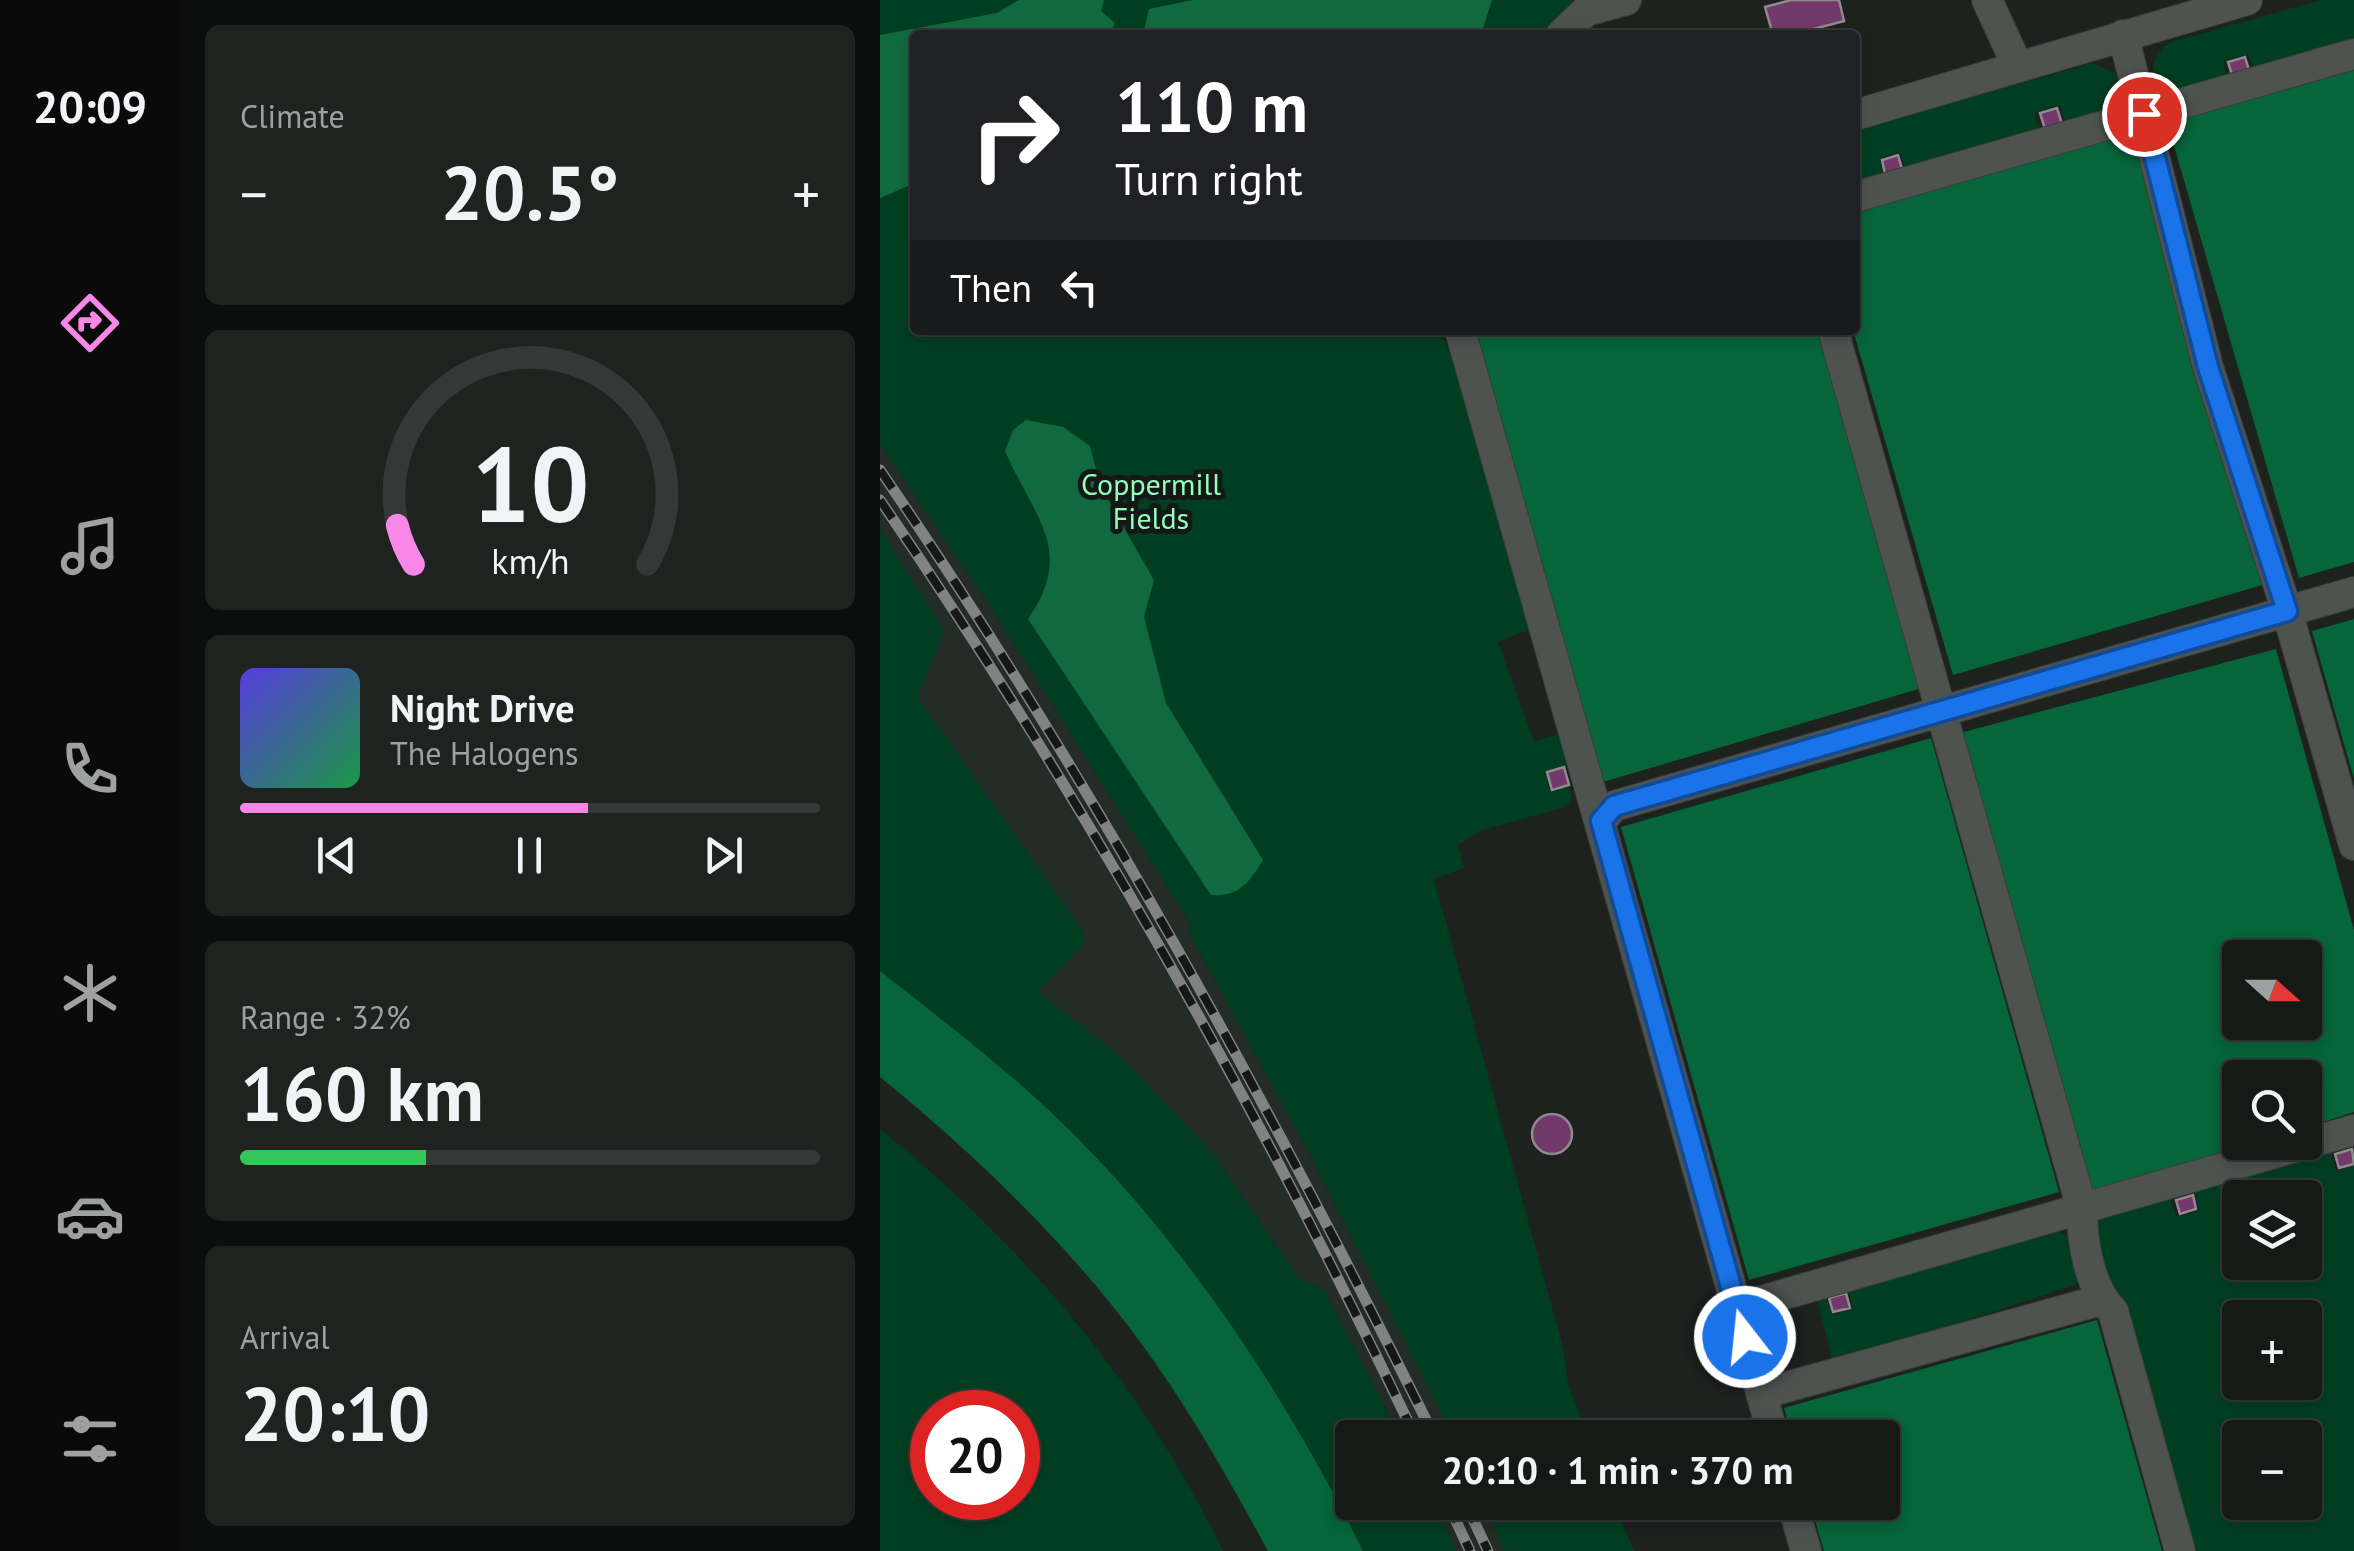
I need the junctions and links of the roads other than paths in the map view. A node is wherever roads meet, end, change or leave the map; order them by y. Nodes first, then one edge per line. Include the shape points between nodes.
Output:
1 (1626, 0) edge
2 (1988, 0) edge
3 (2247, 0) edge
4 (2203, 6) edge
5 (1567, 30) edge
6 (2123, 36) junction
7 (2354, 54) edge
8 (2018, 66) junction
9 (1860, 113) edge
10 (2144, 114) junction
11 (1860, 195) edge
12 (1461, 335) edge
13 (1834, 335) edge
14 (2354, 592) edge
15 (2287, 611) junction
16 (1941, 711) junction
17 (1601, 821) junction
18 (2354, 845) edge
19 (2354, 1130) edge
20 (2082, 1208) junction
21 (2101, 1300) junction
22 (1736, 1308) junction
23 (1761, 1394) junction
24 (1769, 1420) edge
25 (1797, 1520) edge
26 (1806, 1551) edge
27 (2180, 1551) edge

1 - 5 lane via 1586,12
2 - 8 lane
3 - 4 lane
4 - 6 lane
6 - 8 lane
6 - 10 lane
7 - 10 lane
8 - 9 lane
10 - 11 lane
10 - 15 lane via 2208,367
12 - 17 lane
13 - 16 lane
14 - 15 lane
15 - 16 lane
15 - 18 lane
16 - 17 lane via 1614,806
16 - 20 lane
17 - 22 lane
19 - 20 lane
20 - 21 lane
20 - 22 lane
21 - 23 lane
21 - 27 lane via 2112,1311
22 - 23 lane
23 - 24 lane
25 - 26 lane

